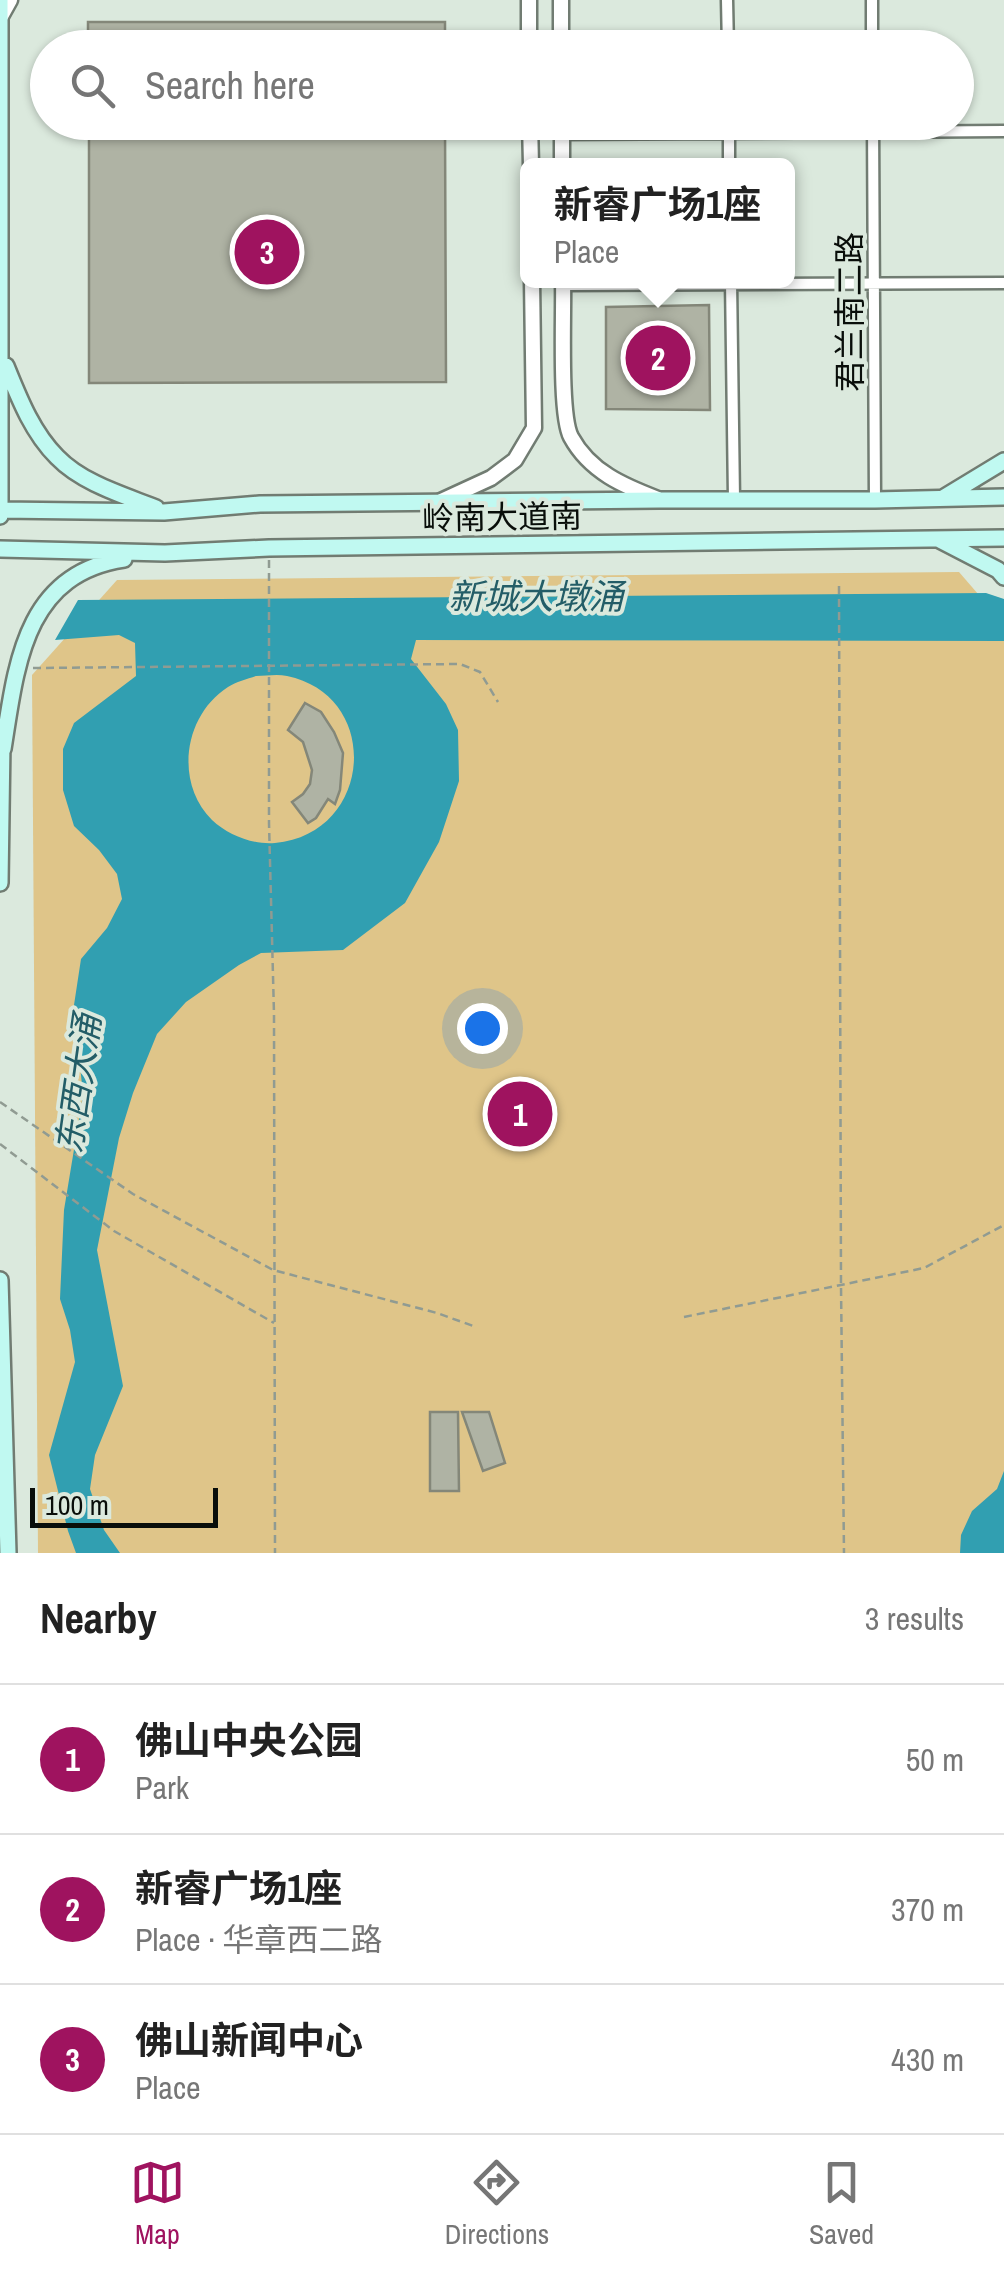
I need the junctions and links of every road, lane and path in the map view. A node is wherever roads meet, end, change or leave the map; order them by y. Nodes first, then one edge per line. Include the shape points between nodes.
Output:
1 (0, 0) edge
2 (10, 0) edge
3 (529, 0) edge
4 (561, 0) edge
5 (727, 0) edge
6 (872, 0) edge
7 (0, 18) edge
8 (530, 30) edge
9 (561, 30) edge
10 (728, 30) edge
11 (872, 30) edge
12 (974, 129) edge
13 (1004, 130) edge
14 (873, 140) edge
15 (795, 283) edge
16 (1004, 283) edge
17 (874, 284) junction
18 (532, 288) edge
19 (564, 288) edge
20 (731, 288) edge
21 (2, 357) edge
22 (1004, 461) edge
23 (1004, 497) edge
24 (942, 499) junction
25 (659, 500) junction
26 (734, 500) junction
27 (875, 500) junction
28 (436, 503) junction
29 (1, 510) edge
30 (164, 512) junction
31 (0, 518) edge
32 (937, 538) junction
33 (1004, 538) edge
34 (0, 548) edge
35 (269, 548) junction
36 (165, 553) junction
37 (1004, 576) edge
38 (839, 586) dead end
39 (268, 665) junction
40 (16, 668) junction
41 (498, 702) dead end
42 (0, 725) edge
43 (3, 749) junction
44 (0, 882) edge
45 (0, 1102) edge
46 (0, 1144) edge
47 (1004, 1225) edge
48 (273, 1270) junction
49 (0, 1280) edge
50 (840, 1284) junction
51 (684, 1316) dead end
52 (274, 1323) junction
53 (476, 1327) dead end
54 (8, 1553) edge
55 (275, 1553) edge
56 (844, 1553) edge

1 - 7 main road
2 - 7 street
3 - 8 street
4 - 9 street
5 - 10 street
6 - 11 street
7 - 21 main road
12 - 13 street
14 - 17 street, 君兰南二路
15 - 17 street
16 - 17 street
17 - 27 street, 君兰南二路
18 - 28 street via 534,428 515,460 492,478
19 - 25 street via 569,434 616,482
20 - 26 street
21 - 29 main road
21 - 30 main road via 22,405 57,458
22 - 24 main road
23 - 24 main road
24 - 27 main road
25 - 26 main road
25 - 28 main road
26 - 27 main road
28 - 30 main road
29 - 30 main road
29 - 31 main road
32 - 33 main road, 岭南大道南
32 - 35 main road, 岭南大道南
32 - 37 main road
34 - 36 main road, 岭南大道南
35 - 36 main road, 岭南大道南
35 - 39 path
36 - 40 main road via 106,562 73,577 49,598 26,634
38 - 50 path
39 - 40 path
39 - 41 path via 460,664 480,672
39 - 48 path
40 - 43 main road
42 - 43 main road
43 - 44 main road
45 - 48 path via 133,1194
46 - 52 path via 114,1231
47 - 50 path via 924,1268
48 - 52 path
48 - 53 path
49 - 54 main road
50 - 51 path
50 - 56 path
52 - 55 path

